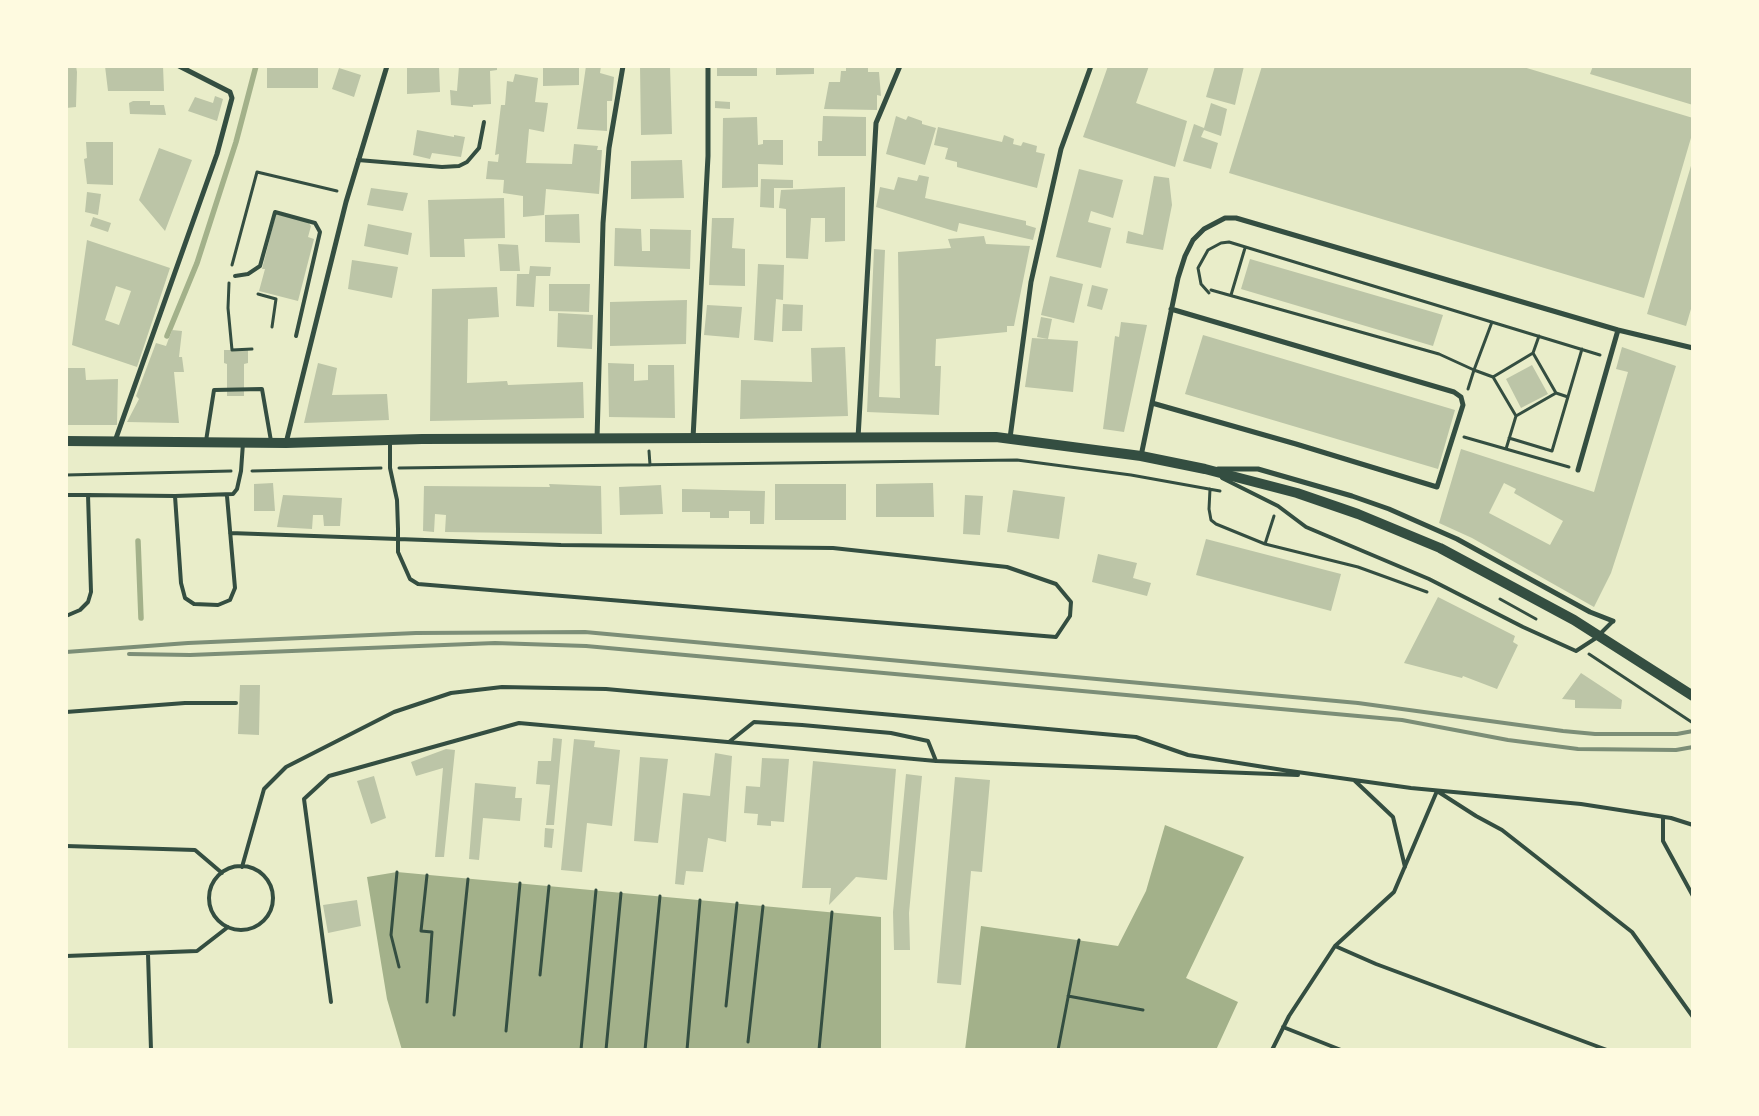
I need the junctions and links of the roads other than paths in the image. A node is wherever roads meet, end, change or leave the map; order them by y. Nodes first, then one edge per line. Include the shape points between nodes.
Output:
1 (179, 66) edge
2 (387, 66) edge
3 (623, 66) edge
4 (900, 66) edge
5 (1091, 66) edge
6 (708, 68) dead end
7 (484, 122) dead end
8 (358, 160) junction
9 (235, 276) dead end
10 (1171, 309) junction
11 (1618, 330) junction
12 (296, 336) dead end
13 (1693, 348) edge
14 (1152, 403) junction
15 (693, 438) junction
16 (858, 438) junction
17 (1010, 438) junction
18 (597, 439) junction
19 (390, 440) junction
20 (115, 441) junction
21 (66, 442) edge
22 (206, 442) junction
23 (243, 442) junction
24 (272, 443) junction
25 (286, 443) junction
26 (1140, 456) junction
27 (1205, 469) junction
28 (1578, 470) road end
29 (66, 495) edge
30 (88, 495) junction
31 (175, 496) junction
32 (227, 496) junction
33 (230, 533) junction
34 (398, 539) junction
35 (66, 616) edge
36 (1613, 621) joint
37 (1693, 696) edge
38 (236, 703) dead end
39 (66, 712) edge
40 (730, 742) junction
41 (936, 762) junction
42 (1320, 775) junction
43 (1354, 780) junction
44 (1437, 791) junction
45 (1663, 817) junction
46 (1691, 823) edge
47 (66, 846) edge
48 (242, 867) junction
49 (1405, 867) junction
50 (222, 873) junction
51 (1693, 896) edge
52 (228, 927) junction
53 (1335, 946) junction
54 (148, 954) junction
55 (66, 956) edge
56 (331, 1002) dead end
57 (1693, 1017) edge
58 (1283, 1028) junction
59 (151, 1050) edge
60 (1272, 1050) edge
61 (1341, 1050) edge
62 (1607, 1050) edge

1 - 20 street via 230,92 232,98 217,154
2 - 8 street
3 - 18 street via 609,148 603,223
4 - 16 street via 876,124
5 - 17 street via 1061,149 1031,282
6 - 15 street via 708,156
7 - 8 lane via 479,148 459,166 442,168
8 - 25 street
9 - 12 lane via 248,274 260,266 275,212 315,223 320,232
10 - 11 street via 1178,278 1193,240 1216,222 1236,218
10 - 14 street
10 - 14 street via 1454,392 1461,397 1463,405 1437,487
11 - 13 street
11 - 28 street
14 - 26 street
15 - 16 main road
15 - 18 main road
16 - 17 main road
17 - 26 main road
18 - 19 main road
19 - 25 main road
19 - 34 lane
20 - 21 main road
20 - 22 main road
22 - 23 main road
22 - 24 lane via 214,390 262,389
23 - 24 main road
23 - 32 lane via 237,489
24 - 25 main road
26 - 27 main road
27 - 36 street via 1258,469 1389,509 1456,539 1590,612
27 - 36 lane via 1278,506 1306,528 1429,579 1576,651
27 - 37 main road via 1297,493 1440,548 1574,620
29 - 30 lane
30 - 31 lane
30 - 35 lane via 91,592 88,602 80,610
31 - 32 lane
31 - 33 lane via 181,583 185,598 194,604 218,605 230,600 235,588
32 - 33 lane
33 - 34 lane
34 - 34 lane via 398,552 405,570 418,584 1056,637 1070,616 1070,602 1056,584 1007,567 833,548 611,546
38 - 39 lane via 185,703
40 - 41 lane
40 - 41 lane via 754,722 891,733 928,741
40 - 56 lane via 519,723 329,776 304,800
41 - 42 lane
42 - 43 lane
42 - 48 lane via 1188,755 1136,737 624,690 502,687 451,693 394,712 286,767 264,789
43 - 44 lane
43 - 49 lane via 1393,817
44 - 45 lane via 1581,804
44 - 49 lane
44 - 57 lane via 1502,830 1632,932
45 - 46 lane
45 - 51 lane via 1662,841
47 - 50 lane via 195,850
48 - 50 lane
48 - 52 lane via 262,874 272,892 273,902 265,920 257,926 247,930
49 - 53 lane via 1394,892
50 - 52 lane via 214,881 209,902 212,912
52 - 54 lane via 198,951
53 - 58 lane
53 - 62 lane
54 - 55 lane
54 - 59 lane
58 - 60 lane
58 - 61 lane

